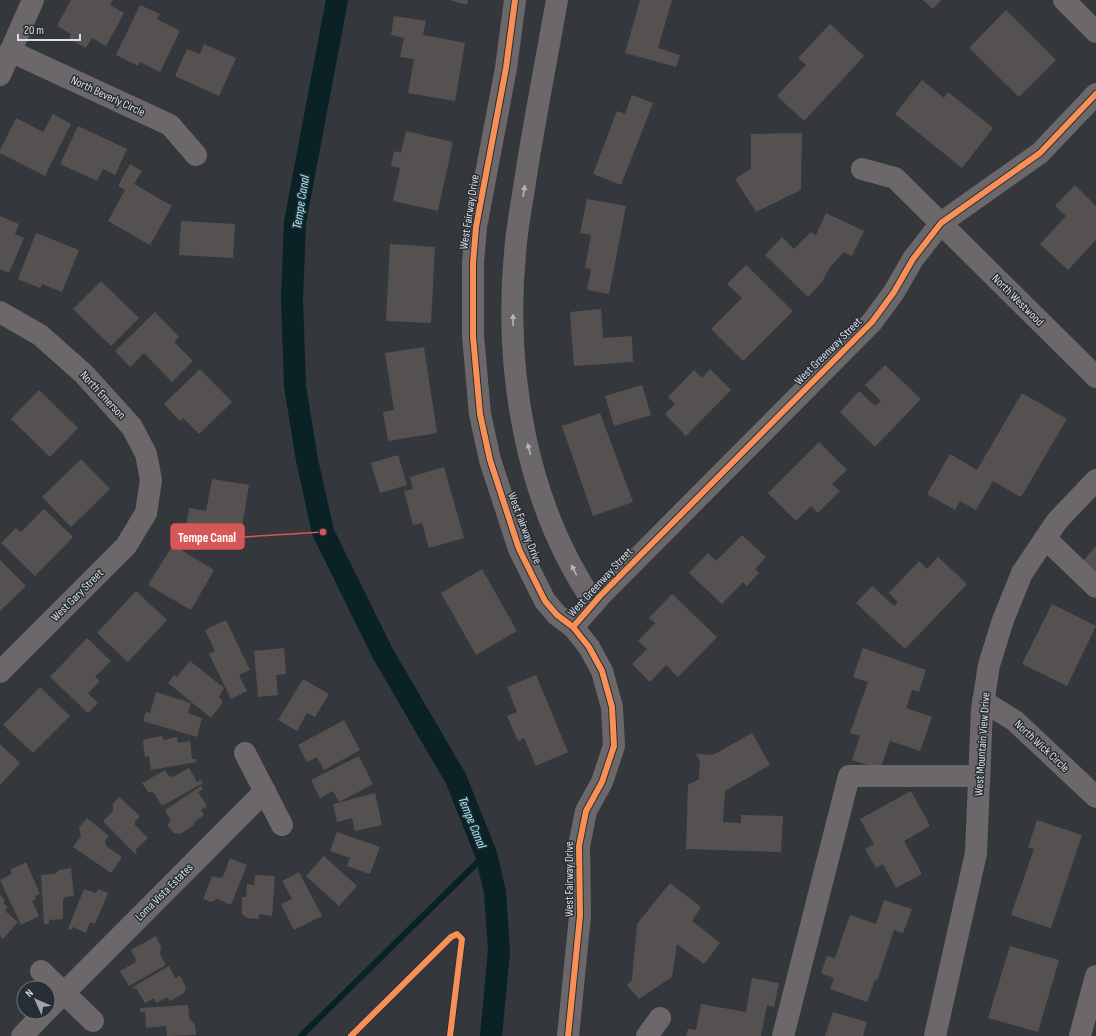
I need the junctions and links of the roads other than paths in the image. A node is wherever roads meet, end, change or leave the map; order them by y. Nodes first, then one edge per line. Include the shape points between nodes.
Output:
1 (33, 0) edge
2 (515, 0) edge
3 (557, 0) edge
4 (1064, 0) edge
5 (1096, 32) edge
6 (10, 51) junction
7 (0, 75) edge
8 (1096, 94) edge
9 (196, 154) dead end
10 (862, 169) dead end
11 (940, 223) junction
12 (0, 312) edge
13 (1096, 377) edge
14 (1096, 480) edge
15 (146, 513) joint
16 (1045, 538) junction
17 (1096, 587) edge
18 (594, 603) junction
19 (573, 627) junction
20 (0, 672) edge
21 (983, 701) junction
22 (245, 753) dead end
23 (979, 776) junction
24 (265, 791) junction
25 (1096, 797) edge
26 (282, 825) dead end
27 (41, 970) dead end
28 (1096, 976) edge
29 (64, 992) junction
30 (56, 1000) edge
31 (1092, 1001) edge
32 (660, 1018) dead end
33 (37, 1020) edge
34 (93, 1021) dead end
35 (22, 1036) edge
36 (568, 1036) edge
37 (646, 1036) edge
38 (783, 1036) edge
39 (935, 1036) edge
40 (1080, 1036) edge

1 - 6 street
2 - 19 street, West Fairway Drive via 506,68 476,227 472,299 475,372 480,414 490,460 519,549 545,601 557,615
18 -> 3 street via 582,586 544,503 523,425 513,338 514,253
4 - 5 street
6 - 7 street
6 - 9 street, North Beverly Circle via 170,125
8 - 11 street, West Greenway Street via 1040,153
10 - 11 street, North Westwood via 895,178
11 - 13 street, North Westwood
11 - 18 street, West Greenway Street via 872,322
12 - 15 street, North Emerson via 40,335 84,374 132,426 146,454 151,480
14 - 16 street, West Mountain View Drive via 1057,521
15 - 20 street, West Gary Street via 126,546
16 - 17 street
16 - 21 street, West Mountain View Drive via 1022,573 1003,620 989,665
18 - 19 street, West Greenway Street
19 - 36 street, West Fairway Drive via 589,647 602,672 612,707 614,746 602,782 586,811 578,846 580,916
21 - 23 street, West Mountain View Drive
21 - 25 street, North Wick Circle via 1015,721
22 - 24 street
23 - 38 street via 849,776
23 - 39 street, West Mountain View Drive via 976,853
24 - 26 street
24 - 29 street, Loma Vista Estates
27 - 29 street
28 - 31 street
29 - 30 street, Loma Vista Estates
29 - 34 street
31 - 40 street
32 - 37 street
33 - 35 street

